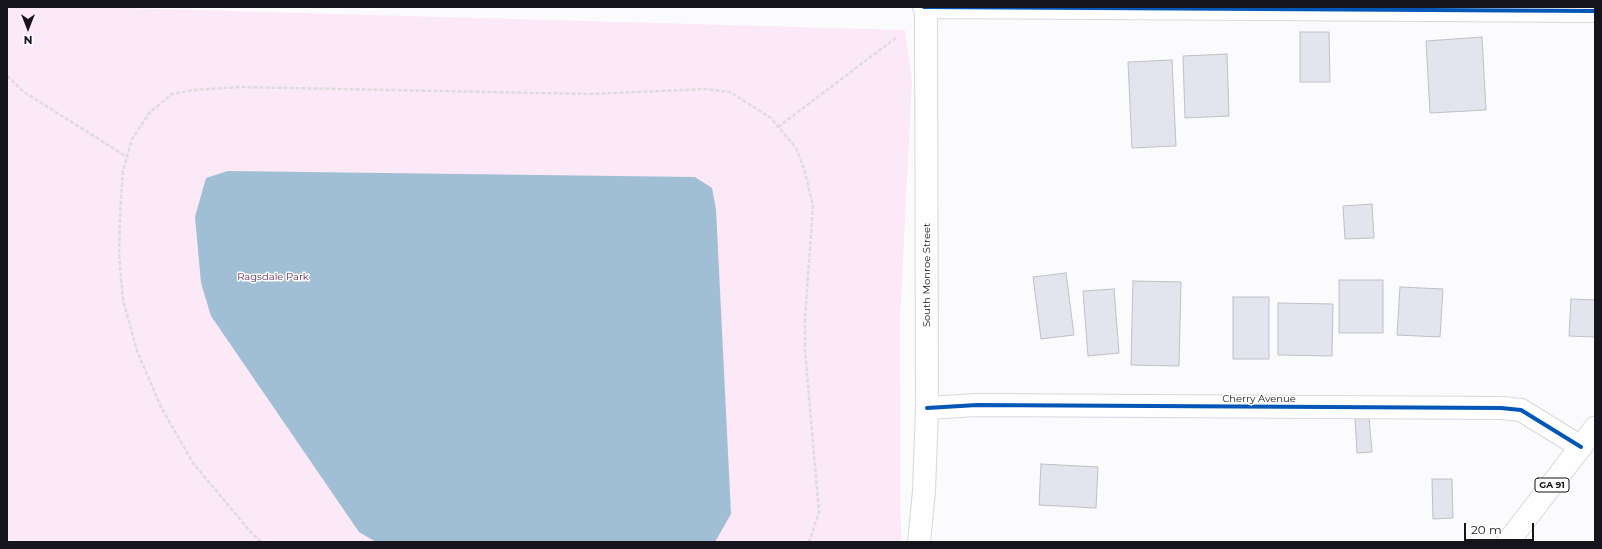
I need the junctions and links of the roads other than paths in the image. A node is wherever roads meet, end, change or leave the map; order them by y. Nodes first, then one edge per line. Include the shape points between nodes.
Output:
1 (925, 7) edge
2 (1595, 11) edge
3 (927, 408) junction
4 (1595, 428) edge
5 (1581, 447) junction
6 (918, 542) edge
7 (1508, 542) edge

1 - 2 street
1 - 3 street, South Monroe Street
3 - 5 street, Cherry Avenue via 977,405 1502,408 1521,410
3 - 6 street, South Monroe Street via 924,491
4 - 5 street, GA 91
5 - 7 street, GA 91

